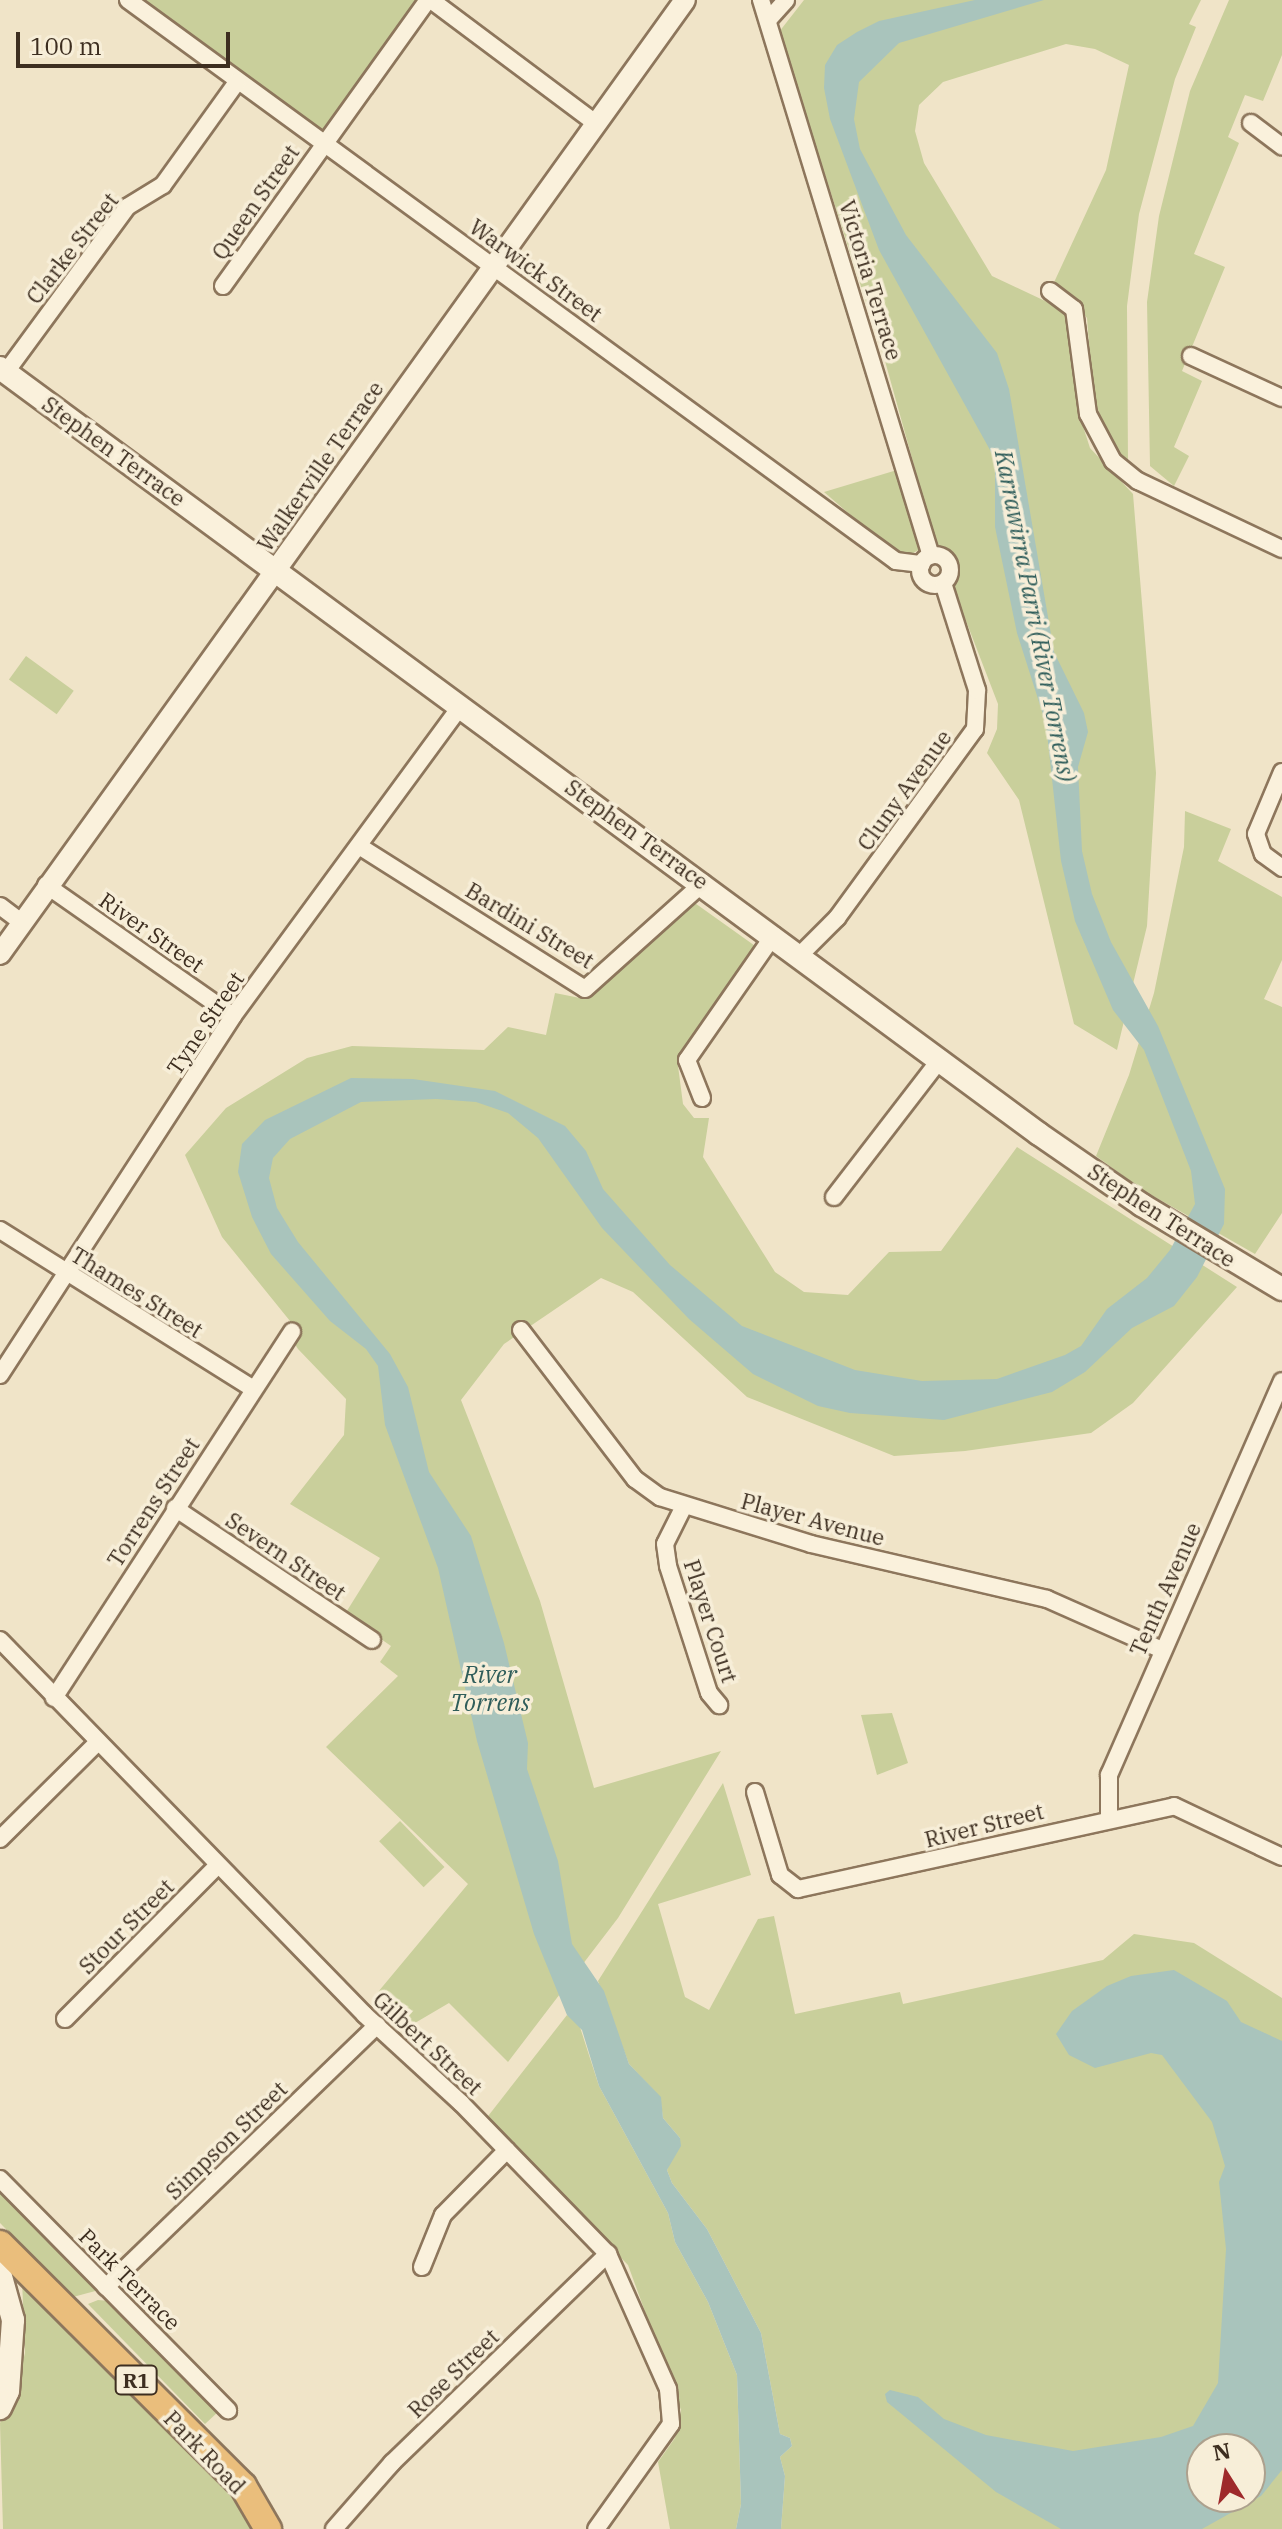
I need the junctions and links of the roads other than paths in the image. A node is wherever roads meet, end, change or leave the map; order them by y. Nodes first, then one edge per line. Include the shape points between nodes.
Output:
1 (128, 0) edge
2 (430, 0) edge
3 (761, 0) edge
4 (786, 0) edge
5 (686, 3) edge
6 (770, 18) junction
7 (237, 82) junction
8 (1251, 123) dead end
9 (597, 124) junction
10 (323, 143) junction
11 (1282, 146) edge
12 (494, 268) junction
13 (223, 286) dead end
14 (1050, 291) dead end
15 (1191, 356) dead end
16 (3, 370) edge
17 (1282, 398) edge
18 (1282, 549) edge
19 (926, 560) junction
20 (276, 570) junction
21 (943, 583) junction
22 (461, 706) junction
23 (1282, 772) edge
24 (359, 846) junction
25 (1282, 868) edge
26 (703, 883) junction
27 (46, 885) junction
28 (0, 906) edge
29 (21, 922) junction
30 (774, 935) junction
31 (0, 954) edge
32 (801, 954) junction
33 (233, 1016) junction
34 (941, 1058) junction
35 (702, 1098) dead end
36 (834, 1197) dead end
37 (0, 1230) edge
38 (67, 1275) junction
39 (1282, 1289) edge
40 (521, 1330) dead end
41 (292, 1332) dead end
42 (0, 1375) edge
43 (1282, 1381) edge
44 (253, 1389) junction
45 (684, 1506) junction
46 (175, 1508) junction
47 (0, 1640) edge
48 (372, 1640) dead end
49 (1162, 1650) junction
50 (54, 1698) junction
51 (719, 1705) dead end
52 (98, 1742) junction
53 (755, 1792) dead end
54 (1109, 1818) junction
55 (0, 1839) edge
56 (1282, 1857) edge
57 (218, 1865) junction
58 (65, 2019) dead end
59 (377, 2025) junction
60 (507, 2150) junction
61 (0, 2179) edge
62 (0, 2244) edge
63 (608, 2254) junction
64 (422, 2267) dead end
65 (0, 2273) edge
66 (106, 2287) junction
67 (0, 2408) edge
68 (228, 2410) dead end
69 (266, 2526) edge
70 (334, 2529) edge
71 (596, 2529) edge

1 - 7 street, Warwick Street
2 - 9 street
2 - 10 street, Queen Street
3 - 6 street, Victoria Terrace
4 - 6 street
5 - 9 street, Walkerville Terrace
6 - 19 street, Victoria Terrace
7 - 10 street, Warwick Street
7 - 16 street, Clarke Street via 163,185 127,207
8 - 11 street
9 - 12 street, Walkerville Terrace
10 - 12 street, Warwick Street
10 - 13 street, Queen Street
12 - 19 street, Warwick Street via 896,561
12 - 20 street, Walkerville Terrace
14 - 18 street via 1074,309 1088,414 1113,461 1138,481
15 - 17 street
16 - 20 main road, Stephen Terrace
19 - 21 street via 924,580
19 - 21 street, Victoria Terrace via 949,565
20 - 22 main road, Stephen Terrace
20 - 27 street, Walkerville Terrace
21 - 32 street, Cluny Avenue via 977,690 975,729 837,918
22 - 24 street, Tyne Street
22 - 26 main road, Stephen Terrace
23 - 25 street via 1257,842
24 - 26 street, Bardini Street via 585,989
24 - 33 street, Tyne Street
26 - 30 main road, Stephen Terrace
27 - 29 street, Walkerville Terrace
27 - 33 street, River Street
28 - 29 street
29 - 31 street, Walkerville Terrace
30 - 32 main road, Stephen Terrace
30 - 35 street via 687,1060
32 - 34 main road, Stephen Terrace
33 - 38 street, Tyne Street
34 - 36 street
34 - 39 main road, Stephen Terrace via 1039,1134
37 - 38 street, Thames Street
38 - 42 street, Tyne Street
38 - 44 street, Thames Street
40 - 45 street, Player Avenue via 635,1479
41 - 44 street, Torrens Street
43 - 49 street, Tenth Avenue
44 - 46 street, Torrens Street
45 - 49 street, Player Avenue via 811,1544 1047,1599
45 - 51 street, Player Court via 665,1544 668,1566 709,1693
46 - 48 street, Severn Street
46 - 50 street, Torrens Street
47 - 50 street, Gilbert Street
49 - 54 street, Tenth Avenue via 1105,1785
50 - 52 street, Gilbert Street
52 - 55 street
52 - 57 street, Gilbert Street
53 - 54 street, River Street via 780,1875 798,1889
54 - 56 street, River Street via 1174,1806
57 - 58 street, Stour Street
57 - 59 street, Gilbert Street
59 - 60 street, Gilbert Street
59 - 66 street, Simpson Street
60 - 63 street, Gilbert Street
60 - 64 street via 443,2215
61 - 66 street, Park Terrace
62 - 69 highway, Park Road / R1 via 243,2486
63 - 70 street, Rose Street via 392,2463
63 - 71 street, Gilbert Street via 668,2389 671,2424
65 - 67 main road via 13,2320 8,2391
66 - 68 street, Park Terrace

